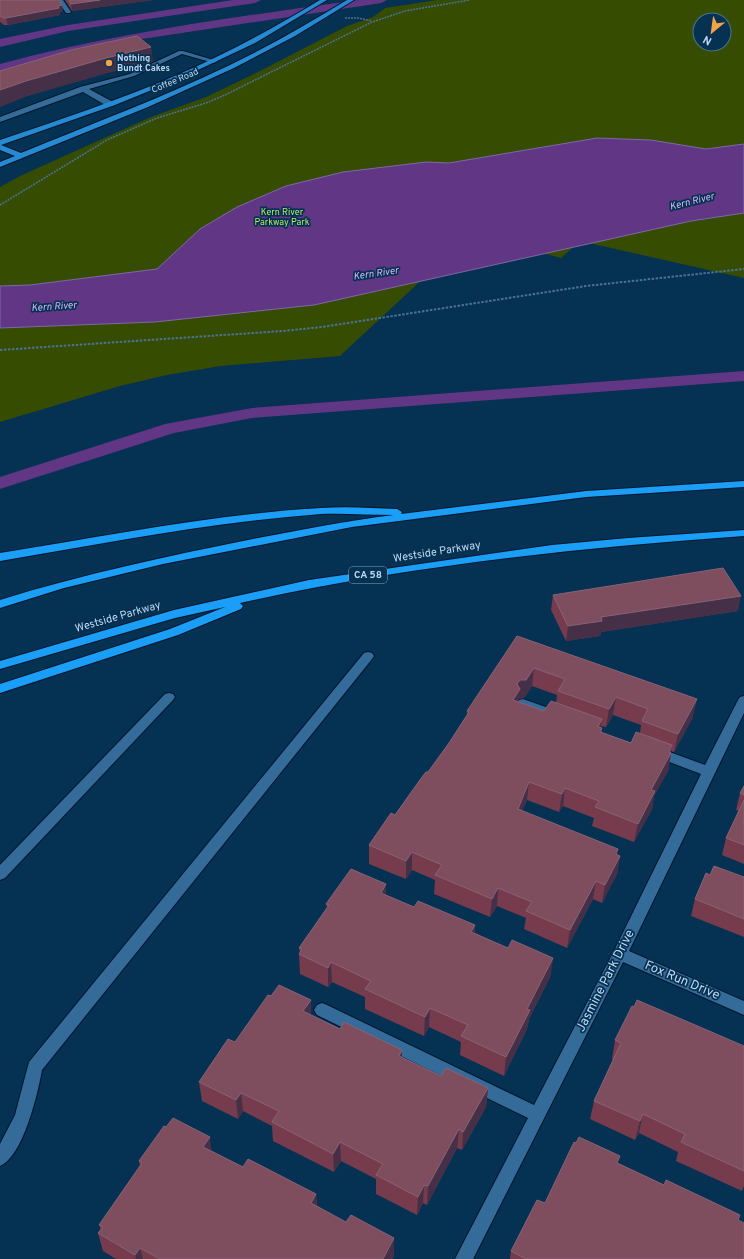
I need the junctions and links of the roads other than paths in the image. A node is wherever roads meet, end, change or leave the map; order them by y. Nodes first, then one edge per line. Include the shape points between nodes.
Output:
1 (60, 0) edge
2 (324, 0) edge
3 (351, 0) edge
4 (68, 12) dead end
5 (305, 28) junction
6 (214, 61) junction
7 (83, 89) junction
8 (110, 104) junction
9 (0, 120) edge
10 (73, 135) junction
11 (0, 143) edge
12 (0, 147) edge
13 (21, 156) junction
14 (0, 165) edge
15 (744, 484) edge
16 (442, 513) junction
17 (744, 534) edge
18 (0, 557) edge
19 (309, 584) junction
20 (0, 604) edge
21 (368, 656) dead end
22 (0, 665) edge
23 (0, 689) edge
24 (169, 697) dead end
25 (744, 700) edge
26 (523, 703) edge
27 (568, 720) edge
28 (642, 747) edge
29 (709, 772) junction
30 (0, 874) edge
31 (620, 954) junction
32 (744, 1008) edge
33 (322, 1010) dead end
34 (538, 1114) junction
35 (0, 1158) edge
36 (464, 1259) edge

1 - 4 street
2 - 6 main road, Coffee Road
3 - 5 main road, Coffee Road
5 - 6 main road via 288,32 234,60 225,63
5 - 10 main road, Coffee Road via 195,84
6 - 7 street via 181,52 132,74
6 - 8 main road, Coffee Road
7 - 8 street
7 - 9 street
8 - 10 main road via 113,108 107,114 76,128
8 - 11 main road, Coffee Road
10 - 13 main road, Coffee Road
12 - 13 main road
13 - 14 main road, Coffee Road
15 - 16 highway via 586,494
16 - 18 highway via 322,511 171,529
16 - 20 highway via 352,524 178,557 61,585
17 - 19 highway, Westside Parkway / CA 58 via 559,548
19 - 22 highway, Westside Parkway / CA 58 via 174,614
19 - 23 highway via 262,596 174,632
21 - 35 street via 35,1067 29,1101 14,1136
24 - 30 street
25 - 29 street, Jasmine Park Drive
26 - 27 street
28 - 29 street
29 - 31 street, Jasmine Park Drive
31 - 32 street, Fox Run Drive
31 - 34 street, Jasmine Park Drive
33 - 34 street
34 - 36 street, Jasmine Park Drive

